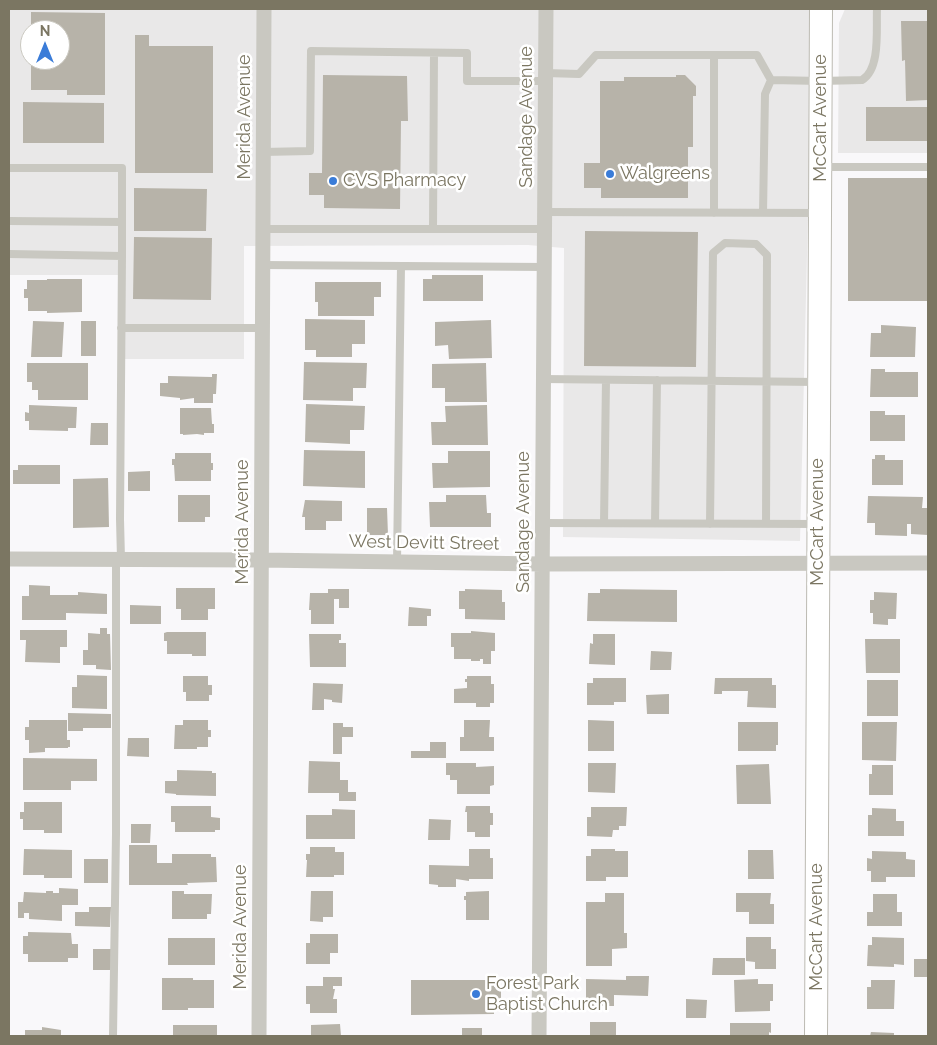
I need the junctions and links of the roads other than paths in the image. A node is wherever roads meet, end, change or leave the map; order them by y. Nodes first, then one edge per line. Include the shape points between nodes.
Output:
1 (264, 9) edge
2 (546, 9) edge
3 (821, 9) edge
4 (877, 9) edge
5 (434, 53) junction
6 (714, 55) junction
7 (546, 77) junction
8 (771, 80) junction
9 (821, 81) junction
10 (264, 152) junction
11 (820, 166) junction
12 (928, 166) edge
13 (9, 168) edge
14 (545, 212) junction
15 (714, 213) junction
16 (763, 213) junction
17 (820, 214) junction
18 (9, 221) edge
19 (122, 222) junction
20 (545, 229) junction
21 (263, 230) junction
22 (433, 230) junction
23 (9, 254) edge
24 (122, 256) junction
25 (263, 265) junction
26 (401, 266) junction
27 (544, 267) junction
28 (121, 328) junction
29 (263, 328) junction
30 (544, 379) junction
31 (606, 380) junction
32 (657, 380) junction
33 (713, 381) junction
34 (765, 381) junction
35 (819, 382) junction
36 (542, 523) junction
37 (604, 523) junction
38 (655, 523) junction
39 (710, 524) junction
40 (766, 524) junction
41 (818, 524) junction
42 (9, 559) edge
43 (118, 559) junction
44 (261, 560) junction
45 (397, 562) junction
46 (818, 562) junction
47 (928, 563) edge
48 (542, 564) junction
49 (113, 1036) edge
50 (259, 1036) edge
51 (538, 1036) edge
52 (816, 1036) edge

1 - 10 street, Merida Avenue
2 - 7 street, Sandage Avenue
3 - 9 street, McCart Avenue
4 - 9 lane via 875,56 873,69 867,77 862,80
5 - 7 lane via 467,53 467,81
5 - 10 lane via 311,51 310,151
5 - 22 lane
6 - 7 lane via 596,55 580,74
6 - 8 lane via 756,55
6 - 15 lane
7 - 14 street, Sandage Avenue
8 - 9 lane
8 - 16 lane via 765,94
9 - 11 street, McCart Avenue
10 - 21 street, Merida Avenue
11 - 12 lane
11 - 17 street, McCart Avenue
13 - 19 lane via 122,168
14 - 15 lane
14 - 20 street, Sandage Avenue
15 - 16 lane
16 - 17 lane
17 - 35 street, McCart Avenue
18 - 19 lane
19 - 24 lane
20 - 22 lane
20 - 27 street, Sandage Avenue
21 - 22 lane
21 - 25 street, Merida Avenue
23 - 24 lane
24 - 28 lane
25 - 26 lane
25 - 29 street, Merida Avenue
26 - 27 lane
26 - 45 lane
27 - 30 street, Sandage Avenue
28 - 29 lane
28 - 43 lane
29 - 44 street, Merida Avenue
30 - 31 lane
30 - 36 street, Sandage Avenue
31 - 32 lane
31 - 37 lane
32 - 33 lane
32 - 38 lane
33 - 34 lane
33 - 34 lane via 713,253 725,243 756,244 767,255
33 - 39 lane
34 - 35 lane
34 - 40 lane
35 - 41 street, McCart Avenue
36 - 37 lane
36 - 48 street, Sandage Avenue
37 - 38 lane
38 - 39 lane
39 - 40 lane
40 - 41 lane
41 - 46 street, McCart Avenue
42 - 43 street, West Devitt Street
43 - 44 street, West Devitt Street
43 - 49 lane
44 - 45 street, West Devitt Street
44 - 50 street, Merida Avenue
45 - 48 street, West Devitt Street
46 - 47 street, West Devitt Street
46 - 48 street, West Devitt Street
46 - 52 street, McCart Avenue
48 - 51 street, Sandage Avenue

